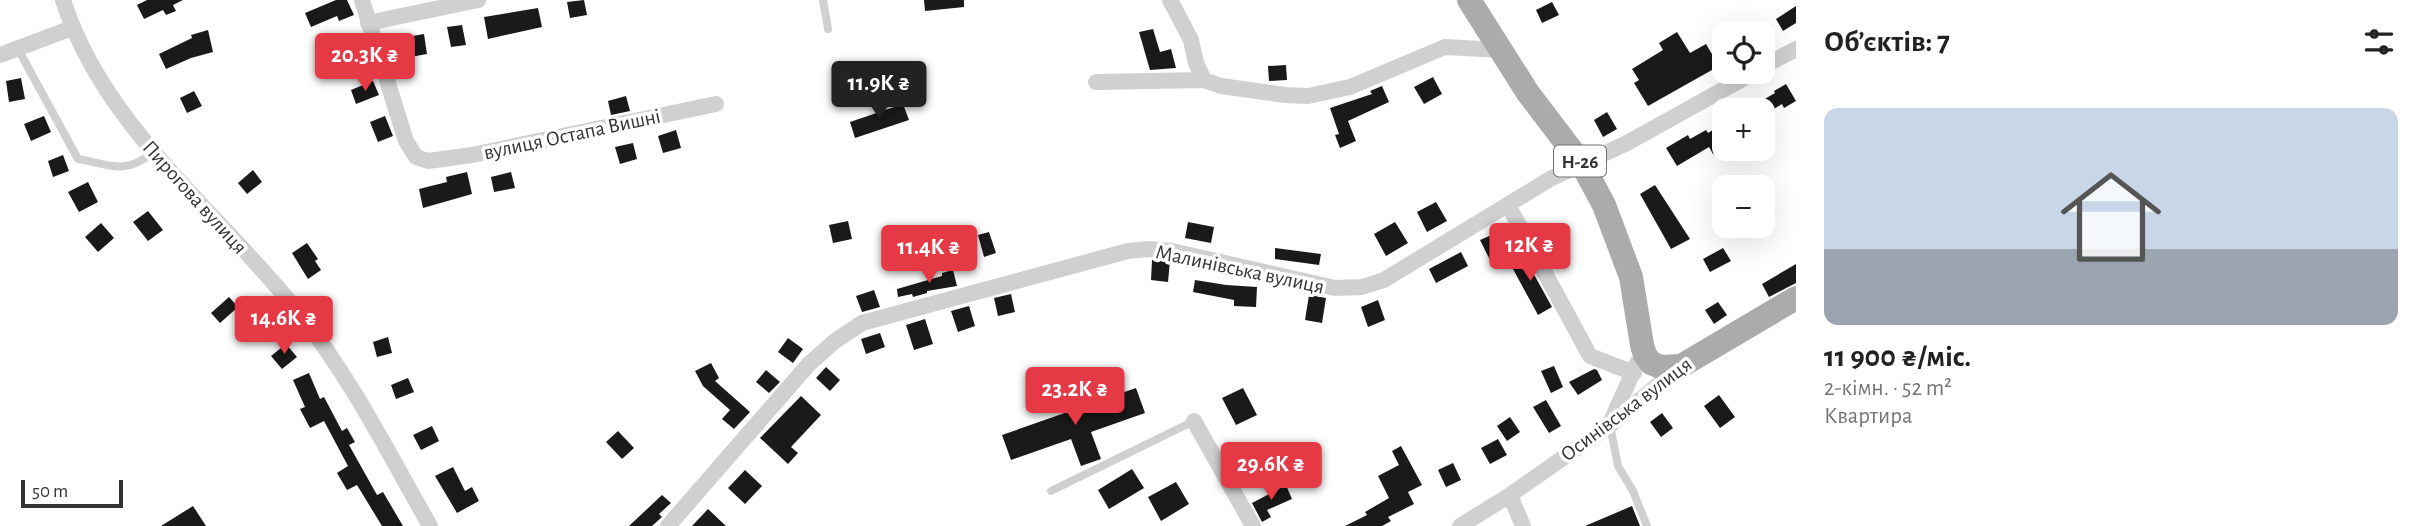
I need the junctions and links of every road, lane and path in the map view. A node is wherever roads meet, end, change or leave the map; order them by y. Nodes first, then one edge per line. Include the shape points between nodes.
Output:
1 (64, 0) edge
2 (362, 0) edge
3 (478, 0) edge
4 (823, 0) edge
5 (1170, 0) edge
6 (1469, 0) edge
7 (368, 23) junction
8 (72, 28) junction
9 (828, 29) dead end
10 (18, 48) junction
11 (1796, 49) edge
12 (1500, 50) junction
13 (0, 55) edge
14 (1775, 60) edge
15 (1204, 80) junction
16 (1096, 82) dead end
17 (1733, 84) edge
18 (716, 104) dead end
19 (153, 153) junction
20 (1582, 164) junction
21 (1508, 205) junction
22 (1796, 298) edge
23 (1642, 345) junction
24 (1681, 366) junction
25 (1634, 373) junction
26 (1194, 421) joint
27 (1610, 425) junction
28 (1051, 491) dead end
29 (1510, 495) junction
30 (430, 526) edge
31 (668, 526) edge
32 (1253, 526) edge
33 (1460, 526) edge
34 (1523, 526) edge
35 (1647, 526) edge

1 - 8 street, Пирогова вулиця
2 - 7 street
3 - 7 street
4 - 9 lane
5 - 15 street via 1191,40
6 - 12 main road, Н-26
7 - 18 street, вулиця Остапа Вишні via 406,141 416,157 428,161
8 - 10 street
8 - 19 street, Пирогова вулиця via 114,102
10 - 13 street
10 - 19 lane via 79,159 127,168
11 - 14 street
12 - 15 street via 1445,47 1350,87 1308,96 1232,88
12 - 20 main road, Н-26
15 - 16 street
17 - 20 street, Малинівська вулиця
19 - 30 street, Пирогова вулиця via 299,313 357,398
20 - 21 street, Малинівська вулиця
20 - 23 main road, Н-26 via 1604,205 1631,277
21 - 25 street via 1590,356
21 - 31 street, Малинівська вулиця via 1384,280 1362,288 1335,288 1149,249 862,323 809,364
22 - 24 main road, Осинівська вулиця
23 - 24 main road via 1651,363
23 - 25 street
24 - 27 street, Осинівська вулиця
25 - 27 street
26 - 28 lane
26 - 32 street
27 - 29 street, Осинівська вулиця
27 - 35 lane via 1618,466
29 - 33 street, Осинівська вулиця
29 - 34 street

